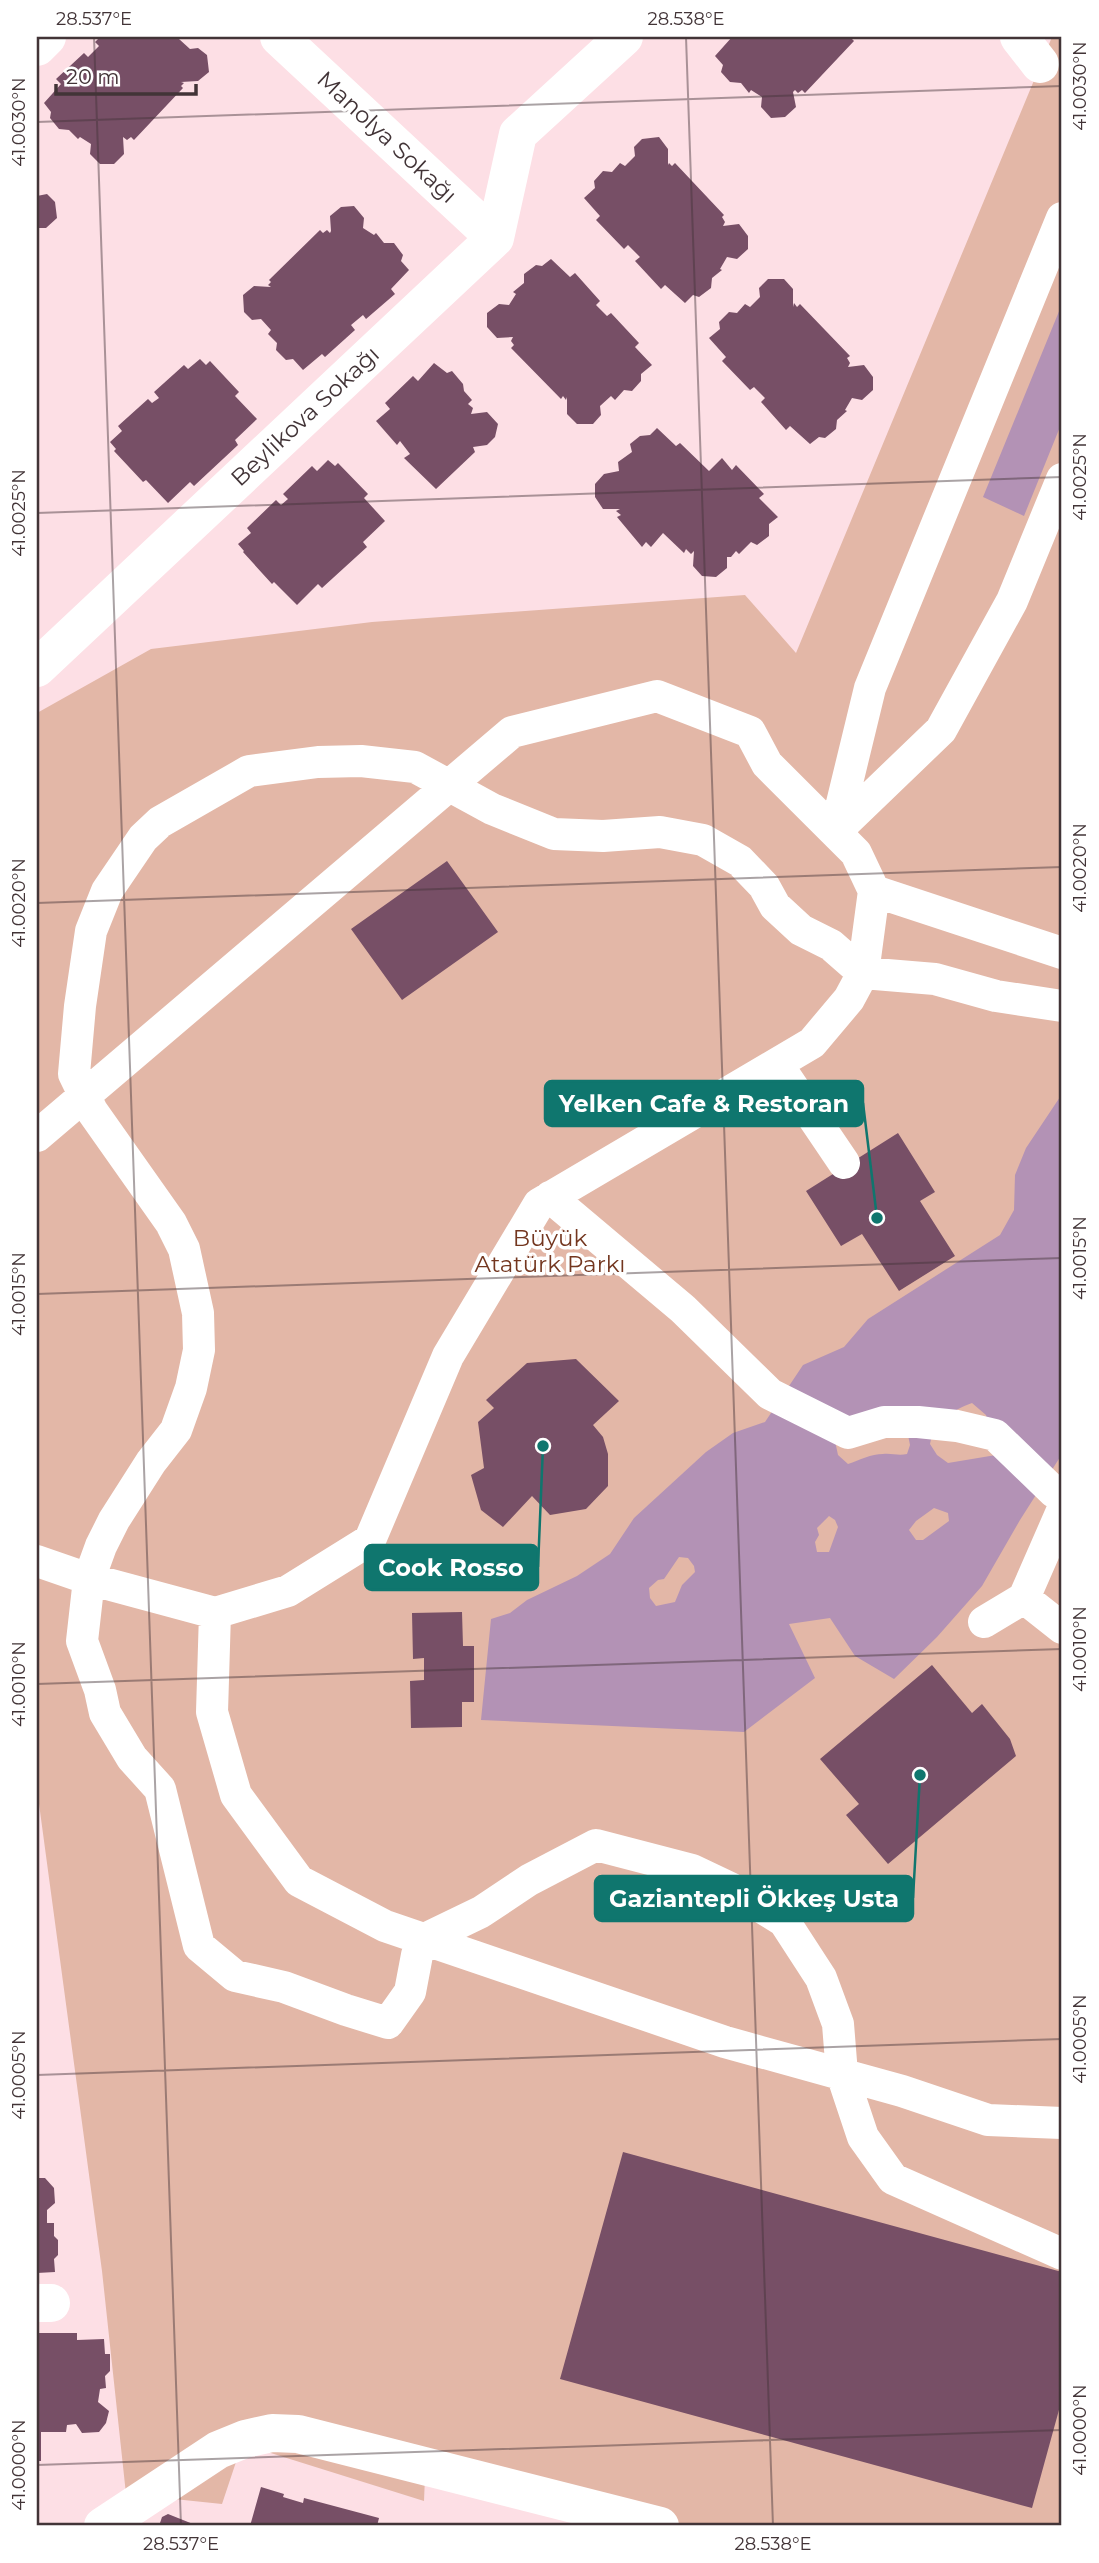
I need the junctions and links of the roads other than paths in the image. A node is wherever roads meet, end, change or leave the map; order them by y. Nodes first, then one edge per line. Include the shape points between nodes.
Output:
1 (47, 37) edge
2 (279, 37) edge
3 (624, 37) edge
4 (37, 47) edge
5 (1062, 218) edge
6 (495, 238) junction
7 (1062, 479) edge
8 (37, 668) edge
9 (450, 784) junction
10 (835, 832) junction
11 (874, 891) junction
12 (1062, 953) edge
13 (863, 973) junction
14 (1062, 1006) edge
15 (776, 1064) junction
16 (83, 1096) junction
17 (37, 1136) edge
18 (844, 1163) dead end
19 (550, 1197) junction
20 (1052, 1488) edge
21 (1062, 1511) edge
22 (37, 1561) edge
23 (89, 1579) junction
24 (1024, 1598) junction
25 (215, 1612) junction
26 (984, 1622) dead end
27 (1062, 1628) edge
28 (423, 1940) junction
29 (842, 2074) junction
30 (1062, 2123) edge
31 (1062, 2254) edge
32 (103, 2526) edge
33 (657, 2526) edge

1 - 4 street
2 - 6 street, Manolya Sokağı
3 - 6 street via 518,134
5 - 10 street via 870,688
6 - 8 street, Beylikova Sokağı
7 - 10 street via 1012,600 941,730
9 - 10 street via 512,732 657,696 750,732 767,764
9 - 13 street via 492,809 554,834 660,832 703,840 740,861 764,886 775,906
9 - 16 street
9 - 16 street via 415,767 361,761 248,771 160,822 143,838 107,891 91,931 75,1074
10 - 11 street via 856,853
11 - 12 street
11 - 13 street
13 - 14 street via 935,979 996,996
13 - 15 street via 849,999 812,1043
15 - 18 street
15 - 19 street
16 - 17 street
16 - 23 street via 184,1249 198,1313 199,1350 176,1430 114,1520
19 - 20 street via 683,1309 770,1394 848,1433 884,1422 931,1423 995,1434
19 - 25 street via 539,1204 448,1356 370,1540 288,1591
21 - 24 street
22 - 23 street
23 - 25 street
23 - 28 street via 82,1641 105,1713 132,1758 160,1789 199,1946 235,1976 285,1987 387,2023 410,1992
24 - 26 street
24 - 27 street
25 - 28 street via 212,1712 236,1795 299,1881 385,1926
28 - 29 street via 725,2042
28 - 29 street via 481,1912 596,1844 692,1870 784,1921 821,1978 838,2024
29 - 30 street via 988,2120
29 - 31 street via 863,2137 893,2179
32 - 33 street via 218,2450 272,2433 298,2434

